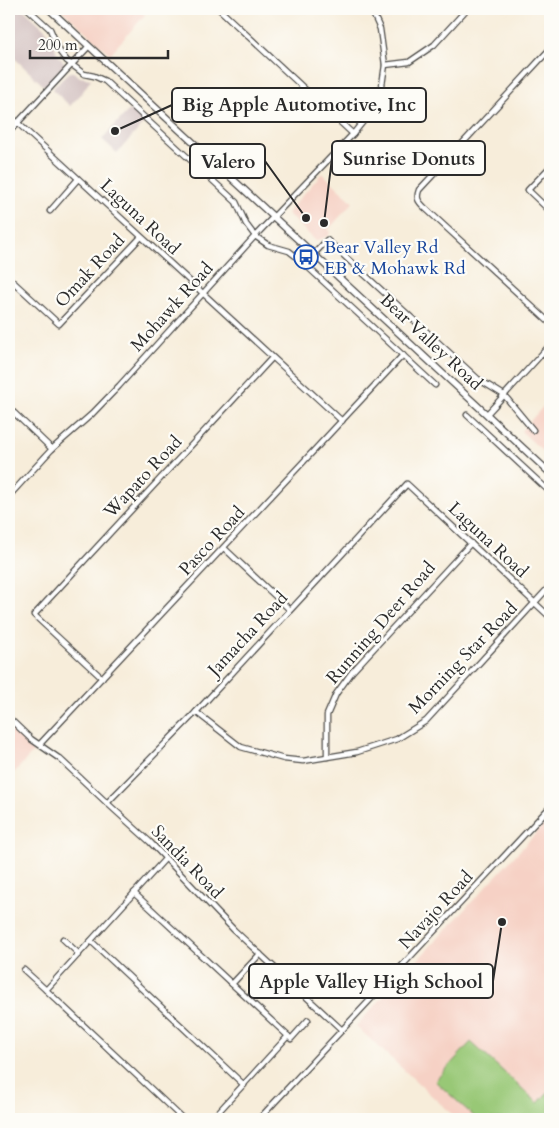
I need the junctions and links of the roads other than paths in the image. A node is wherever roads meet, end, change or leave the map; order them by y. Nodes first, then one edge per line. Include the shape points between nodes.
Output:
1 (28, 9) edge
2 (49, 9) edge
3 (219, 9) edge
4 (371, 9) edge
5 (466, 9) edge
6 (89, 46) junction
7 (550, 49) edge
8 (72, 65) junction
9 (385, 65) junction
10 (9, 114) edge
11 (18, 123) junction
12 (9, 132) edge
13 (353, 134) junction
14 (550, 167) edge
15 (78, 179) junction
16 (50, 211) dead end
17 (550, 211) edge
18 (274, 218) junction
19 (255, 236) junction
20 (141, 237) junction
21 (314, 254) junction
22 (9, 278) edge
23 (203, 294) junction
24 (550, 323) edge
25 (550, 344) edge
26 (403, 355) junction
27 (272, 358) junction
28 (435, 385) dead end
29 (504, 395) junction
30 (9, 408) edge
31 (487, 414) junction
32 (467, 415) dead end
33 (342, 421) junction
34 (533, 430) dead end
35 (52, 449) junction
36 (550, 473) edge
37 (407, 484) joint
38 (550, 492) edge
39 (9, 496) edge
40 (470, 543) junction
41 (224, 548) junction
42 (550, 586) edge
43 (535, 602) junction
44 (289, 609) junction
45 (550, 617) edge
46 (102, 678) junction
47 (196, 712) junction
48 (9, 718) edge
49 (40, 744) junction
50 (327, 757) junction
51 (108, 802) junction
52 (550, 807) edge
53 (165, 858) junction
54 (134, 893) junction
55 (63, 939) dead end
56 (91, 941) junction
57 (79, 954) junction
58 (260, 954) junction
59 (24, 970) dead end
60 (232, 984) junction
61 (46, 990) junction
62 (308, 1020) dead end
63 (342, 1030) junction
64 (288, 1036) junction
65 (244, 1085) junction
66 (184, 1119) edge
67 (212, 1119) edge
68 (260, 1119) edge

1 - 8 street via 50,29 60,52
2 - 6 main road, Bear Valley Road
3 - 13 street
4 - 9 street, Mohawk Road via 384,42
5 - 9 street via 434,45 409,62
6 - 8 street
6 - 18 main road, Bear Valley Road
7 - 24 street via 419,190 417,197 418,202
8 - 11 street
8 - 19 street via 84,74 105,81 236,202
9 - 13 street, Mohawk Road via 374,108
10 - 11 street, Laguna Road
11 - 12 street
11 - 15 street, Laguna Road
13 - 18 street, Mohawk Road
14 - 17 street via 528,190
15 - 16 street
15 - 20 street, Laguna Road
18 - 19 street, Mohawk Road
18 - 21 main road, Bear Valley Road
19 - 23 street, Mohawk Road
19 - 26 street via 298,258
20 - 22 street, Omak Road via 59,324
20 - 23 street, Laguna Road
21 - 29 street via 327,240 478,378
21 - 31 main road, Bear Valley Road
23 - 27 street, Laguna Road
23 - 35 street, Mohawk Road via 92,414
25 - 29 street
26 - 28 street
26 - 33 street, Pasco Road
27 - 33 street, Laguna Road
27 - 46 street, Wapato Road via 34,614
29 - 31 street
29 - 34 street
30 - 35 street
31 - 36 main road, Bear Valley Road
32 - 38 street
33 - 41 street, Pasco Road
35 - 39 street, Mohawk Road
37 - 40 street, Laguna Road
37 - 44 street, Jamacha Road
40 - 43 street, Laguna Road
40 - 50 street, Running Deer Road via 352,672 336,694 327,715
41 - 44 street
41 - 46 street, Pasco Road
42 - 43 street, Morning Star Road
43 - 45 street, Laguna Road
43 - 50 street, Morning Star Road via 426,721 397,739 357,752
44 - 47 street, Jamacha Road
46 - 49 street, Pasco Road
47 - 50 street, Morning Star Road via 241,747 284,759 303,761
47 - 51 street, Jamacha Road
48 - 49 street, Sandia Road
49 - 51 street, Sandia Road
51 - 53 street, Sandia Road
52 - 63 street, Navajo Road
53 - 54 street
53 - 58 street, Sandia Road
54 - 56 street
54 - 60 street
55 - 57 street
56 - 57 street
56 - 65 street
57 - 61 street
58 - 60 street
58 - 63 street, Sandia Road
59 - 61 street
60 - 64 street
61 - 66 street
62 - 64 street via 291,1039
63 - 68 street, Navajo Road
64 - 65 street
65 - 67 street

